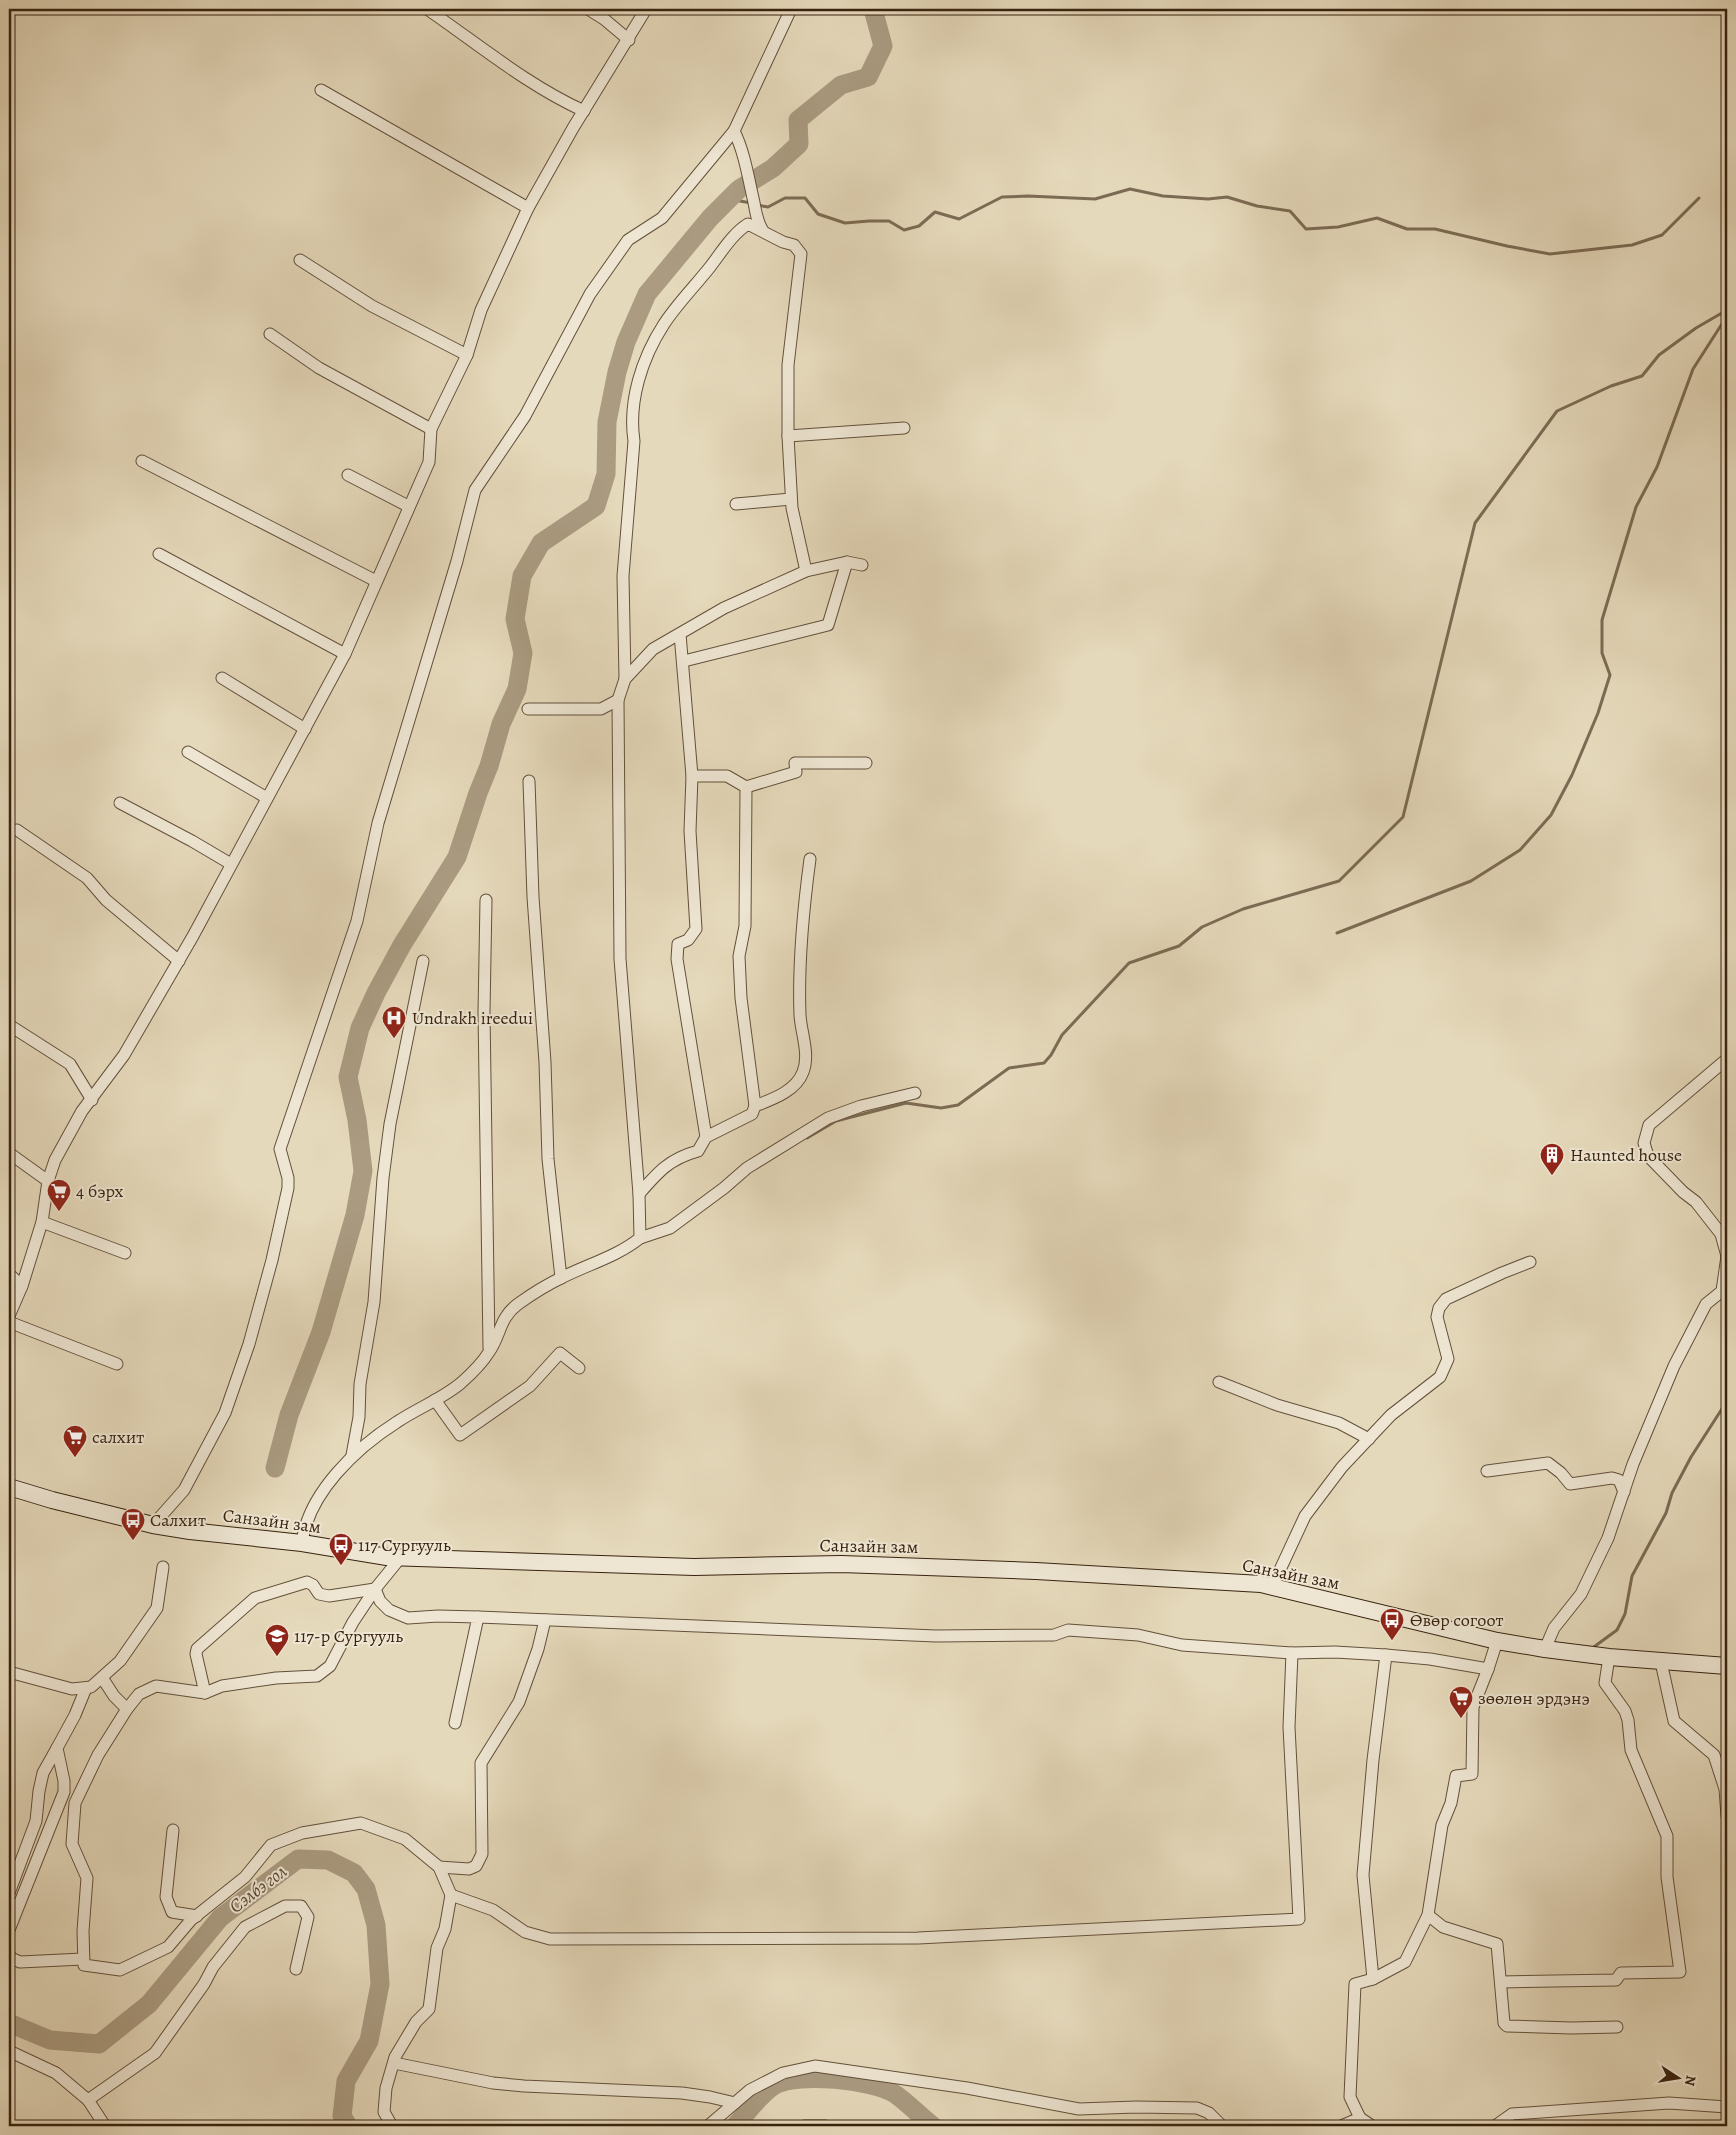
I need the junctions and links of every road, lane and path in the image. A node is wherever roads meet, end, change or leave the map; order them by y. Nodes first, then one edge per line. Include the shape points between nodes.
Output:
1 (427, 9) edge
2 (588, 9) edge
3 (646, 9) edge
4 (791, 9) edge
5 (629, 40) junction
6 (321, 90) dead end
7 (584, 111) junction
8 (734, 131) junction
9 (528, 208) junction
10 (764, 232) junction
11 (300, 260) dead end
12 (270, 334) dead end
13 (467, 355) junction
14 (904, 428) dead end
15 (430, 429) junction
16 (788, 436) junction
17 (142, 461) dead end
18 (348, 475) dead end
19 (792, 499) junction
20 (736, 504) dead end
21 (408, 506) junction
22 (159, 554) dead end
23 (847, 562) junction
24 (862, 565) dead end
25 (806, 571) junction
26 (376, 581) junction
27 (680, 634) junction
28 (345, 654) junction
29 (684, 661) junction
30 (222, 678) dead end
31 (625, 679) junction
32 (618, 700) junction
33 (528, 709) dead end
34 (305, 729) junction
35 (188, 752) dead end
36 (866, 763) dead end
37 (692, 776) junction
38 (529, 780) dead end
39 (746, 787) junction
40 (267, 798) junction
41 (120, 802) dead end
42 (17, 830) dead end
43 (810, 859) dead end
44 (231, 864) junction
45 (486, 900) dead end
46 (179, 961) junction
47 (423, 961) dead end
48 (9, 1025) edge
49 (1727, 1059) edge
50 (915, 1093) dead end
51 (92, 1100) junction
52 (755, 1106) junction
53 (706, 1137) junction
54 (9, 1153) edge
55 (48, 1181) junction
56 (639, 1194) junction
57 (42, 1222) junction
58 (640, 1238) junction
59 (125, 1253) dead end
60 (1727, 1256) edge
61 (1530, 1262) dead end
62 (9, 1274) edge
63 (561, 1278) junction
64 (22, 1286) junction
65 (1725, 1289) edge
66 (9, 1316) edge
67 (9, 1322) edge
68 (489, 1352) junction
69 (117, 1364) dead end
70 (579, 1368) dead end
71 (1220, 1382) dead end
72 (435, 1400) junction
73 (1369, 1438) junction
74 (352, 1455) junction
75 (1487, 1471) dead end
76 (9, 1487) edge
77 (1624, 1492) junction
78 (154, 1525) junction
79 (302, 1544) junction
80 (401, 1558) junction
81 (163, 1567) dead end
82 (1272, 1587) junction
83 (375, 1588) junction
84 (478, 1617) junction
85 (546, 1620) junction
86 (1498, 1641) junction
87 (1545, 1649) junction
88 (1292, 1653) junction
89 (1386, 1655) junction
90 (1609, 1657) junction
91 (1661, 1662) junction
92 (1727, 1666) edge
93 (1488, 1668) junction
94 (9, 1672) edge
95 (102, 1679) junction
96 (86, 1688) junction
97 (205, 1692) junction
98 (127, 1709) junction
99 (455, 1723) dead end
100 (57, 1748) junction
101 (1726, 1789) edge
102 (1727, 1816) edge
103 (173, 1830) dead end
104 (440, 1867) junction
105 (9, 1893) edge
106 (451, 1895) junction
107 (1428, 1915) junction
108 (196, 1916) junction
109 (9, 1930) edge
110 (9, 1954) edge
111 (83, 1959) junction
112 (296, 1969) dead end
113 (1373, 1979) junction
114 (1501, 1982) junction
115 (1617, 2027) dead end
116 (9, 2051) edge
117 (394, 2063) junction
118 (88, 2100) junction
119 (735, 2103) junction
120 (1727, 2107) edge
121 (1360, 2118) junction
122 (105, 2126) edge
123 (392, 2126) edge
124 (708, 2126) edge
125 (804, 2126) edge
126 (826, 2126) edge
127 (1222, 2126) edge
128 (1341, 2126) edge
129 (1372, 2126) edge
130 (1495, 2126) edge

1 - 7 street via 531,82
2 - 5 street
3 - 5 street
4 - 8 street
5 - 7 street
6 - 9 street
7 - 9 street
8 - 10 street via 750,183 756,219
8 - 78 street via 662,218 628,240 590,294 525,416 475,490 457,561 378,823 356,920 280,1149 288,1184 249,1344 225,1413 184,1490
9 - 13 street via 481,310
10 - 16 street via 794,245 801,254 788,365
10 - 31 street via 748,224 742,228 664,324 639,373 632,426 634,441 623,576
11 - 13 street via 372,306
12 - 15 street via 319,368
13 - 15 street
14 - 16 street
15 - 21 street via 429,462
16 - 19 street
17 - 26 street
18 - 21 street
19 - 20 street
19 - 25 street
21 - 26 street
22 - 28 street
23 - 24 street
23 - 25 street
23 - 29 street via 828,625
25 - 27 street via 724,608
26 - 28 street
27 - 29 street
27 - 31 street via 653,649
28 - 34 street
29 - 37 street
30 - 34 street
31 - 32 street
32 - 33 street via 601,709
32 - 56 street via 620,959
34 - 40 street
35 - 40 street
36 - 39 street via 795,763 796,772
37 - 39 street via 726,776
37 - 53 street via 690,831 696,929 688,940 678,944 676,951
38 - 63 street via 548,1159
39 - 52 street via 745,926 739,956
40 - 44 street
41 - 44 street
42 - 46 street via 87,878 106,900
43 - 52 street via 801,932 800,1016 806,1060 804,1071 781,1096
44 - 46 street
45 - 68 street via 484,1032
46 - 51 street via 124,1055
47 - 74 street via 390,1124 374,1302
48 - 51 street via 70,1064
49 - 60 street via 1649,1125 1644,1143 1648,1156 1696,1202 1721,1234
50 - 58 street via 828,1118 747,1168 670,1228
51 - 55 street via 62,1147
52 - 53 street via 752,1114
53 - 56 street via 698,1151 684,1154 661,1168
54 - 55 street
55 - 57 street
56 - 58 street
57 - 59 street
57 - 64 street
58 - 63 street via 628,1248
60 - 65 street
61 - 73 street via 1446,1300 1437,1317 1448,1359 1440,1377 1391,1415
62 - 64 street
63 - 68 street via 517,1305 504,1317
64 - 66 street
65 - 77 street via 1706,1304 1674,1366
67 - 69 street
68 - 72 street via 462,1382
70 - 72 street via 560,1353 530,1386 460,1435
71 - 73 street via 1277,1406 1339,1423
72 - 74 street via 397,1422
73 - 82 street via 1342,1466 1306,1516
74 - 79 street via 317,1500 304,1528
75 - 77 street via 1548,1463 1570,1484 1612,1478 1619,1480
76 - 78 main road, Санзайн зам
77 - 87 street via 1608,1538 1581,1594 1554,1628
78 - 79 main road, Санзайн зам
79 - 80 main road, Санзайн зам
80 - 82 main road, Санзайн зам via 694,1567 851,1564 1036,1571
80 - 83 street
81 - 95 street via 157,1608 120,1662
82 - 86 main road, Санзайн зам
83 - 84 street via 380,1601 389,1610 408,1618
83 - 97 street via 330,1666 317,1676 276,1678 222,1686
83 - 97 street via 329,1596 319,1594 307,1582 255,1598 197,1649
84 - 85 street
84 - 99 street
85 - 88 street via 936,1636 1054,1635 1068,1630 1138,1635 1182,1645
85 - 104 street via 519,1702 482,1763 482,1854 476,1866
86 - 87 main road, Санзайн зам
86 - 93 street
87 - 90 main road, Санзайн зам
88 - 89 street
88 - 106 street via 1289,1727 1299,1919 918,1938 550,1939 525,1932 492,1910
89 - 93 street
89 - 113 street via 1372,1760 1364,1875
90 - 91 main road, Санзайн зам
90 - 114 street via 1605,1684 1625,1711 1631,1750 1667,1836 1667,1877 1680,1972 1621,1973 1616,1980
91 - 92 main road, Санзайн зам
91 - 101 street via 1674,1721 1714,1755
93 - 107 street via 1473,1707 1472,1774 1456,1776 1442,1825
94 - 96 street via 72,1689
95 - 96 street
95 - 98 street
96 - 100 street
97 - 98 street via 156,1686 139,1694
98 - 111 street via 98,1755 75,1803 72,1844 87,1878
100 - 105 street via 43,1773 36,1821
100 - 109 street via 64,1792
101 - 102 street
103 - 108 street via 166,1897 172,1912
104 - 106 street
104 - 108 street via 405,1839 361,1823 302,1833 271,1845 245,1878
106 - 117 street via 437,1948 429,2009 416,2022
107 - 113 street via 1405,1962
107 - 114 street via 1443,1927 1497,1944
108 - 111 street via 168,1947 120,1970 84,1965
110 - 111 street via 10,1958 20,1962
112 - 118 street via 308,1917 301,1906 285,1906 245,1927 213,1967 156,2053
113 - 121 street via 1354,1984 1350,2097
114 - 115 street via 1504,2023 1507,2026
116 - 118 street via 56,2074
117 - 119 street via 524,2086 682,2092
117 - 123 street via 386,2088 384,2112
118 - 122 street
119 - 124 street
119 - 127 street via 750,2090 783,2073 815,2066 967,2088 1079,2109 1197,2108
120 - 130 street via 1669,2103 1512,2114
121 - 128 street
121 - 129 street
125 - 126 street

